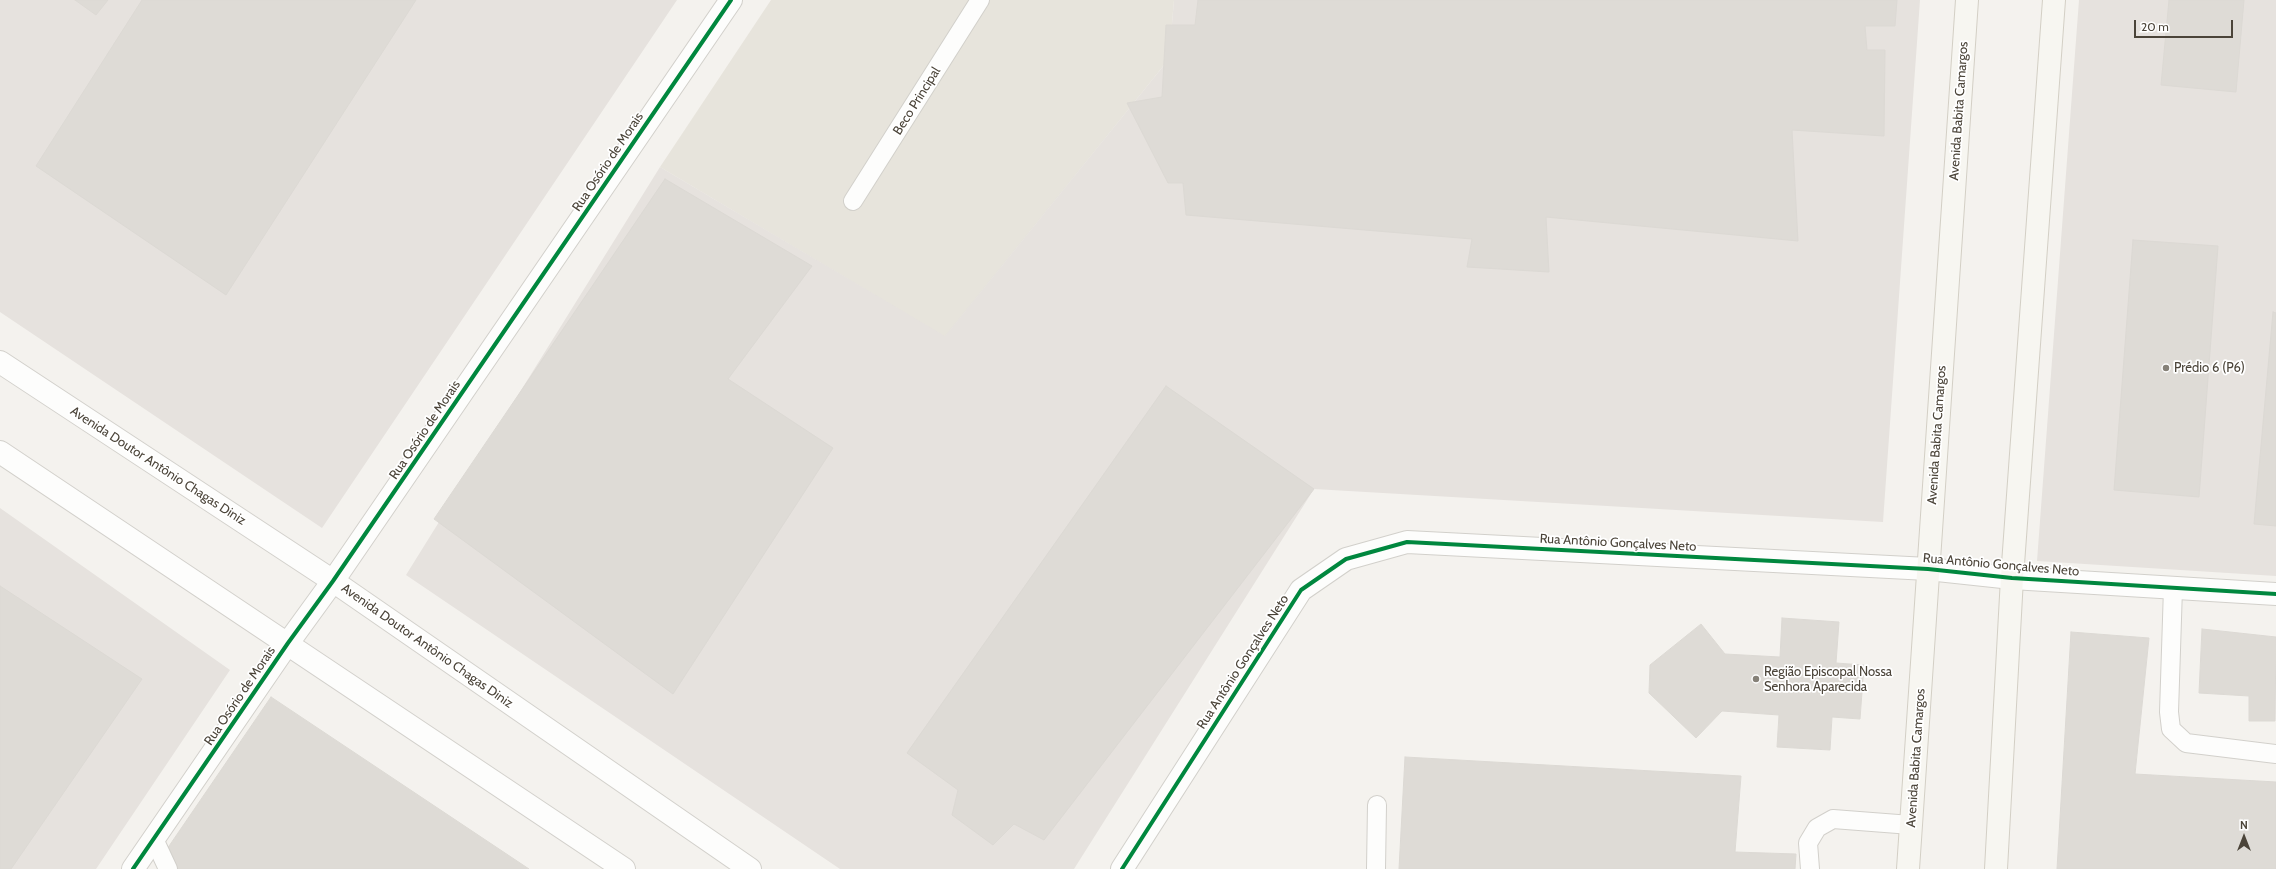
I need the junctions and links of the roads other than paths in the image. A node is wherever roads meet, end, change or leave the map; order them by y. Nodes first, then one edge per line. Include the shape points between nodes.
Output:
1 (731, 0) edge
2 (980, 0) edge
3 (1967, 0) edge
4 (2054, 0) edge
5 (853, 201) dead end
6 (0, 362) edge
7 (0, 452) edge
8 (1928, 569) junction
9 (2012, 578) junction
10 (333, 581) junction
11 (2173, 588) junction
12 (2276, 594) edge
13 (288, 643) junction
14 (2276, 754) edge
15 (1377, 806) dead end
16 (1911, 825) junction
17 (154, 838) junction
18 (133, 869) edge
19 (168, 869) edge
20 (624, 869) edge
21 (750, 869) edge
22 (1122, 869) edge
23 (1376, 869) edge
24 (1810, 869) edge
25 (1908, 869) edge
26 (1996, 869) edge

1 - 10 street, Rua Osório de Morais
2 - 5 lane, Beco Principal
3 - 8 main road, Avenida Babita Camargos
4 - 9 main road
6 - 10 street, Avenida Doutor Antônio Chagas Diniz
7 - 13 street
8 - 9 street, Rua Antônio Gonçalves Neto
8 - 16 main road, Avenida Babita Camargos
8 - 22 street, Rua Antônio Gonçalves Neto via 1407,542 1346,559 1301,590
9 - 11 street, Rua Antônio Gonçalves Neto
9 - 26 main road
10 - 13 street, Rua Osório de Morais
10 - 21 street, Avenida Doutor Antônio Chagas Diniz
11 - 12 street, Rua Antônio Gonçalves Neto
11 - 14 lane via 2169,712 2171,729 2186,743
13 - 17 street, Rua Osório de Morais
13 - 20 street
15 - 23 lane
16 - 24 lane via 1833,819 1817,828 1808,844
16 - 25 main road, Avenida Babita Camargos
17 - 18 street, Rua Osório de Morais
17 - 19 lane

